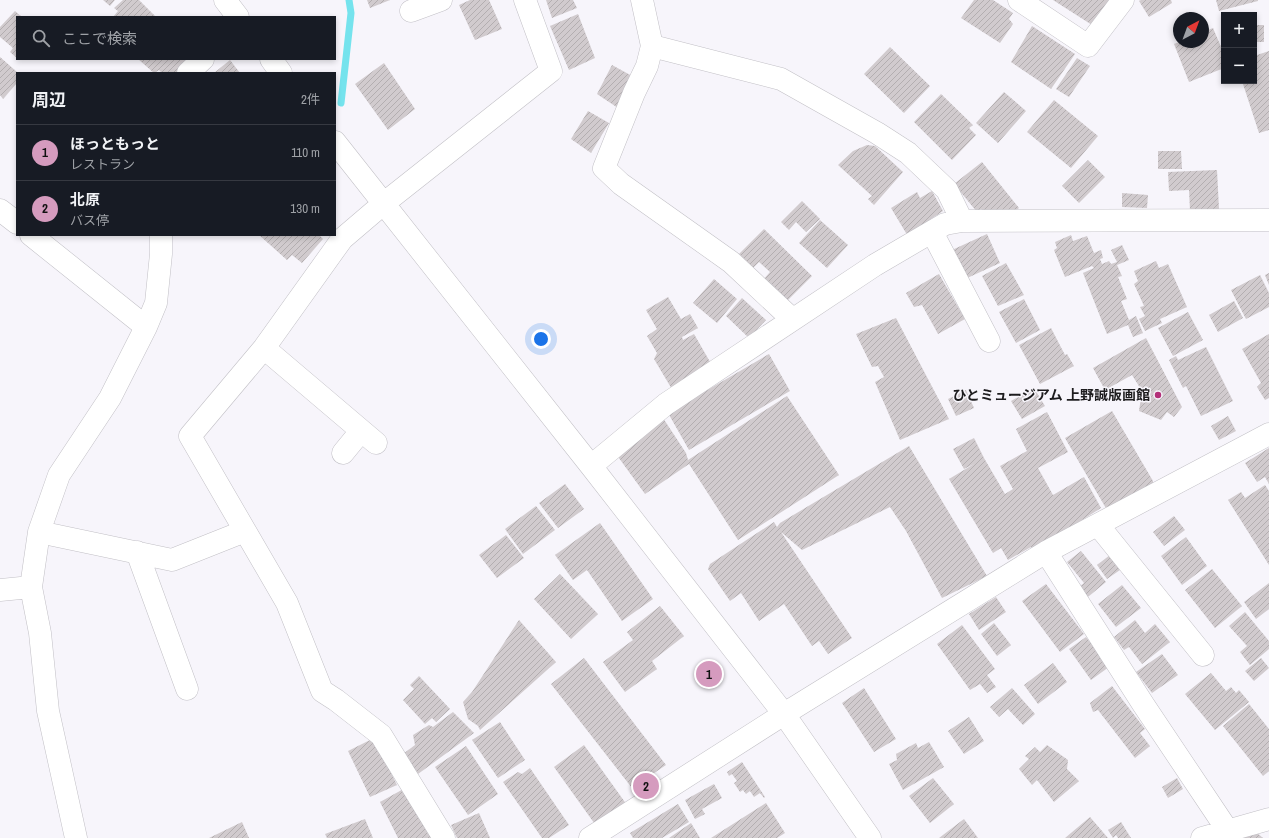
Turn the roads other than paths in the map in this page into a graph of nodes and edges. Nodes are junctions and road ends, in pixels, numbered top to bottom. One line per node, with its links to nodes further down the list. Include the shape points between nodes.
1 (225, 0): 8 (street)
2 (442, 0): 7 (street)
3 (525, 0): 15 (street, via 551,71)
4 (642, 0): 9 (street)
5 (1019, 0): 6 (street, via 1088,46)
6 (1123, 0)
7 (411, 11)
8 (237, 16)
9 (652, 46): 18 (street, via 781,79 908,153 948,190); 23 (street, via 647,66 604,168 621,184 731,262)
10 (202, 60): 12 (street)
11 (271, 60): 13 (street)
12 (189, 72)
13 (280, 72)
14 (336, 143): 15 (street)
15 (383, 204): 26 (street, via 342,239); 29 (street)
16 (0, 210): 19 (street)
17 (1269, 220): 18 (street)
18 (962, 221): 20 (street, via 945,224)
19 (16, 222)
20 (932, 232): 23 (street, via 875,265); 25 (street)
21 (32, 236): 24 (street)
22 (161, 236): 24 (street, via 156,303)
23 (792, 320): 29 (street, via 666,404)
24 (146, 327): 32 (street, via 110,398 59,475)
25 (989, 341)
26 (264, 348): 28 (street, via 369,437); 31 (street, via 190,436)
27 (1269, 434): 30 (street)
28 (343, 453)
29 (591, 466): 39 (street)
30 (1098, 525): 34 (street); 37 (street)
31 (245, 531): 33 (street, via 172,560); 44 (street, via 288,603 322,691 381,735)
32 (39, 532): 33 (street); 35 (street)
33 (137, 552): 38 (street)
34 (1046, 552): 39 (street); 41 (street)
35 (31, 587): 36 (street); 43 (street, via 40,633 48,711)
36 (0, 590)
37 (1203, 655)
38 (187, 689)
39 (784, 714): 42 (street); 45 (street)
40 (1269, 819): 41 (street)
41 (1228, 831): 46 (street)
42 (602, 835)
43 (76, 838)
44 (444, 838)
45 (870, 838)
46 (1202, 838)

